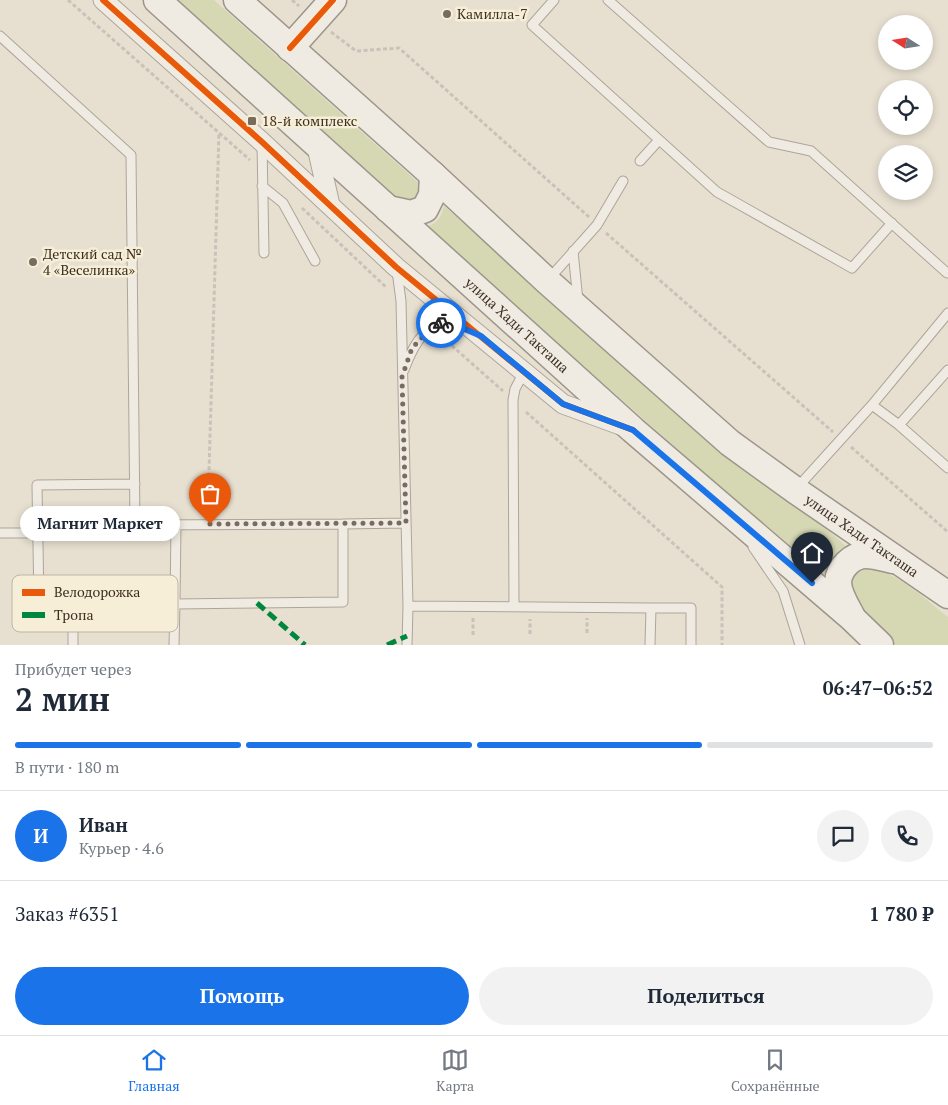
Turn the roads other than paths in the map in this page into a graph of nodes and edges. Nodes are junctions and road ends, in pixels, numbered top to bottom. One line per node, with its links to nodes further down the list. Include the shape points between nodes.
1 (103, 0): 10 (street)
2 (157, 0): 11 (main road, улица Хади Такташа)
3 (237, 0): 8 (main road, улица Хади Такташа)
4 (333, 0): 8 (main road)
5 (554, 0): 9 (lane, via 532,25)
6 (608, 0): 18 (lane, via 769,142 811,151)
7 (0, 36): 35 (lane, via 131,155)
8 (290, 48): 13 (main road, улица Хади Такташа)
9 (659, 140): 12 (lane); 18 (lane, via 717,192 852,268)
10 (262, 142): 15 (lane); 16 (street)
11 (316, 143): 16 (street); 17 (main road, улица Хади Такташа)
12 (640, 161)
13 (433, 174): 17 (main road, via 432,195 425,209 411,214); 24 (main road, улица Хади Такташа)
14 (623, 181): 19 (lane, via 597,225)
15 (262, 186): 20 (lane); 21 (lane, via 283,203)
16 (330, 205): 22 (street)
17 (388, 209): 33 (main road, улица Хади Такташа)
18 (892, 223): 23 (lane)
19 (573, 252): 24 (lane); 25 (lane)
20 (264, 253)
21 (315, 261)
22 (396, 267): 27 (street); 30 (lane, via 402,301)
23 (948, 273)
24 (547, 281): 25 (main road, улица Хади Такташа)
25 (579, 309): 36 (main road, улица Хади Такташа, via 730,442)
26 (948, 313): 31 (lane)
27 (481, 336): 29 (street); 30 (lane, via 453,324 441,323 432,327 412,348)
28 (948, 370): 32 (lane)
29 (524, 372): 33 (street, via 563,404); 49 (lane, via 514,389 513,400)
30 (402, 377): 38 (lane)
31 (872, 406): 32 (lane); 36 (lane)
32 (899, 424): 34 (lane)
33 (633, 430): 37 (main road, улица Хади Такташа)
34 (948, 468)
35 (135, 484): 40 (lane, via 135,525); 42 (lane, via 37,485)
36 (795, 490): 43 (main road, улица Хади Такташа)
37 (730, 513): 51 (main road, улица Хади Такташа); 59 (lane, via 783,591)
38 (406, 523): 39 (lane); 48 (lane)
39 (343, 524): 40 (lane); 47 (lane, via 343,602)
40 (176, 525): 45 (lane)
41 (0, 533): 42 (lane)
42 (38, 533): 44 (lane)
43 (896, 560): 46 (main road, улица Хади Такташа); 51 (main road, via 866,555 852,557 842,568 838,583)
44 (38, 575)
45 (175, 575)
46 (948, 595)
47 (178, 604)
48 (408, 606): 49 (lane); 56 (lane)
49 (514, 607): 50 (lane)
50 (651, 608): 57 (lane); 58 (lane, via 691,608)
51 (852, 618): 60 (main road, улица Хади Такташа)
52 (73, 632): 54 (lane)
53 (174, 632): 55 (lane)
54 (73, 645)
55 (174, 645)
56 (407, 645)
57 (650, 645)
58 (691, 645)
59 (800, 645)
60 (880, 645)

